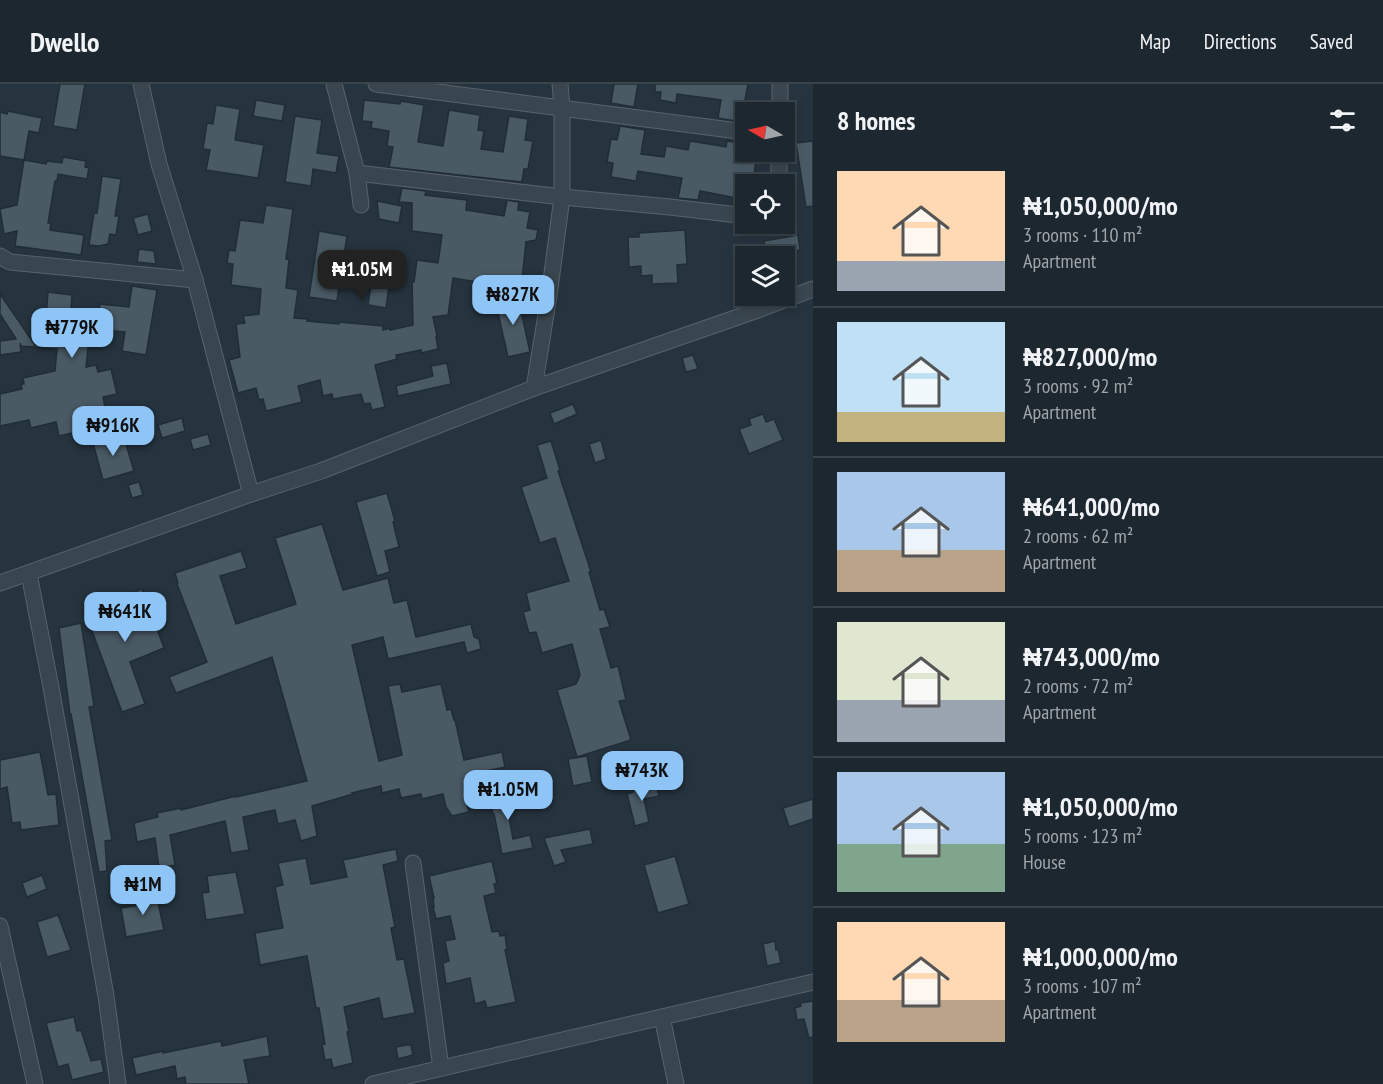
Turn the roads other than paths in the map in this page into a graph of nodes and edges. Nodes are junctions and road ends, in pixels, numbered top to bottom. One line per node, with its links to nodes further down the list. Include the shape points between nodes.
1 (141, 84): 14 (street, via 159,164)
2 (334, 84): 9 (street)
3 (376, 84): 7 (street)
4 (560, 84): 7 (street)
5 (780, 84): 6 (street)
6 (780, 102)
7 (562, 108): 8 (street); 10 (street)
8 (735, 131)
9 (357, 173): 10 (street); 11 (street)
10 (562, 198): 12 (street); 16 (street)
11 (361, 206)
12 (735, 215)
13 (0, 256): 14 (street, via 10,262)
14 (195, 280): 17 (street)
15 (813, 289): 16 (street)
16 (534, 388): 17 (street, via 321,471)
17 (251, 494): 18 (street)
18 (28, 574): 19 (street); 26 (street, via 106,996)
19 (0, 584)
20 (412, 863): 24 (street)
21 (0, 926): 25 (street)
22 (813, 982): 23 (street)
23 (662, 1017): 24 (street); 28 (street)
24 (441, 1068): 27 (street)
25 (35, 1084)
26 (118, 1084)
27 (373, 1084)
28 (675, 1084)

